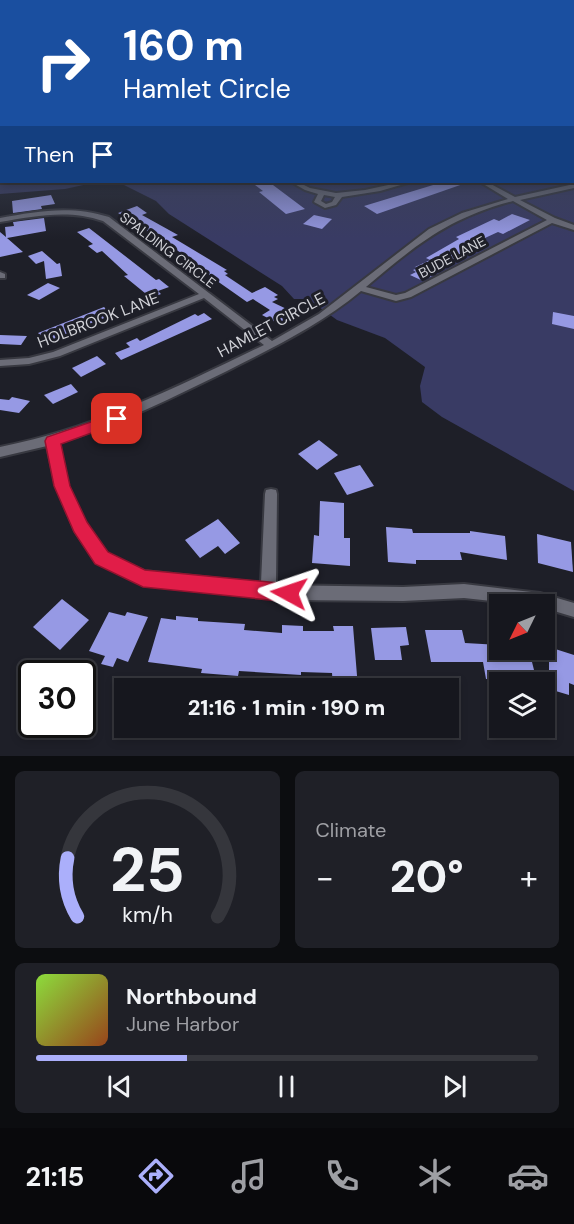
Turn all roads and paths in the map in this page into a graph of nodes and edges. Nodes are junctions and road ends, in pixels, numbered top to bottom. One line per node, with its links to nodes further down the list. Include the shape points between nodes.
1 (296, 183): 5 (street)
2 (404, 183): 6 (street)
3 (485, 183): 7 (street)
4 (574, 186): 7 (street, HAMLET CIRCLE)
5 (322, 193): 6 (street); 6 (street, via 317,202 325,206 334,204)
6 (339, 196)
7 (514, 200): 9 (street); 11 (street, HAMLET CIRCLE, via 433,230)
8 (0, 220): 12 (street, SPALDING CIRCLE, via 63,211 94,214 106,219)
9 (552, 220): 10 (street); 11 (street, BUDE LANE, via 408,295 396,298)
10 (574, 228)
11 (361, 288): 13 (street, HAMLET CIRCLE, via 304,328)
12 (205, 295): 13 (street, SPALDING CIRCLE); 14 (street, HOLBROOK LANE, via 68,350 40,359)
13 (271, 345): 15 (street, HAMLET CIRCLE, via 117,419)
14 (0, 363)
15 (52, 441): 16 (street, HAMLET CIRCLE); 18 (street, via 62,486 80,527 101,558 143,578)
16 (0, 452)
17 (271, 494): 18 (street)
18 (268, 591): 19 (street, via 464,591 540,600)
19 (574, 610)

